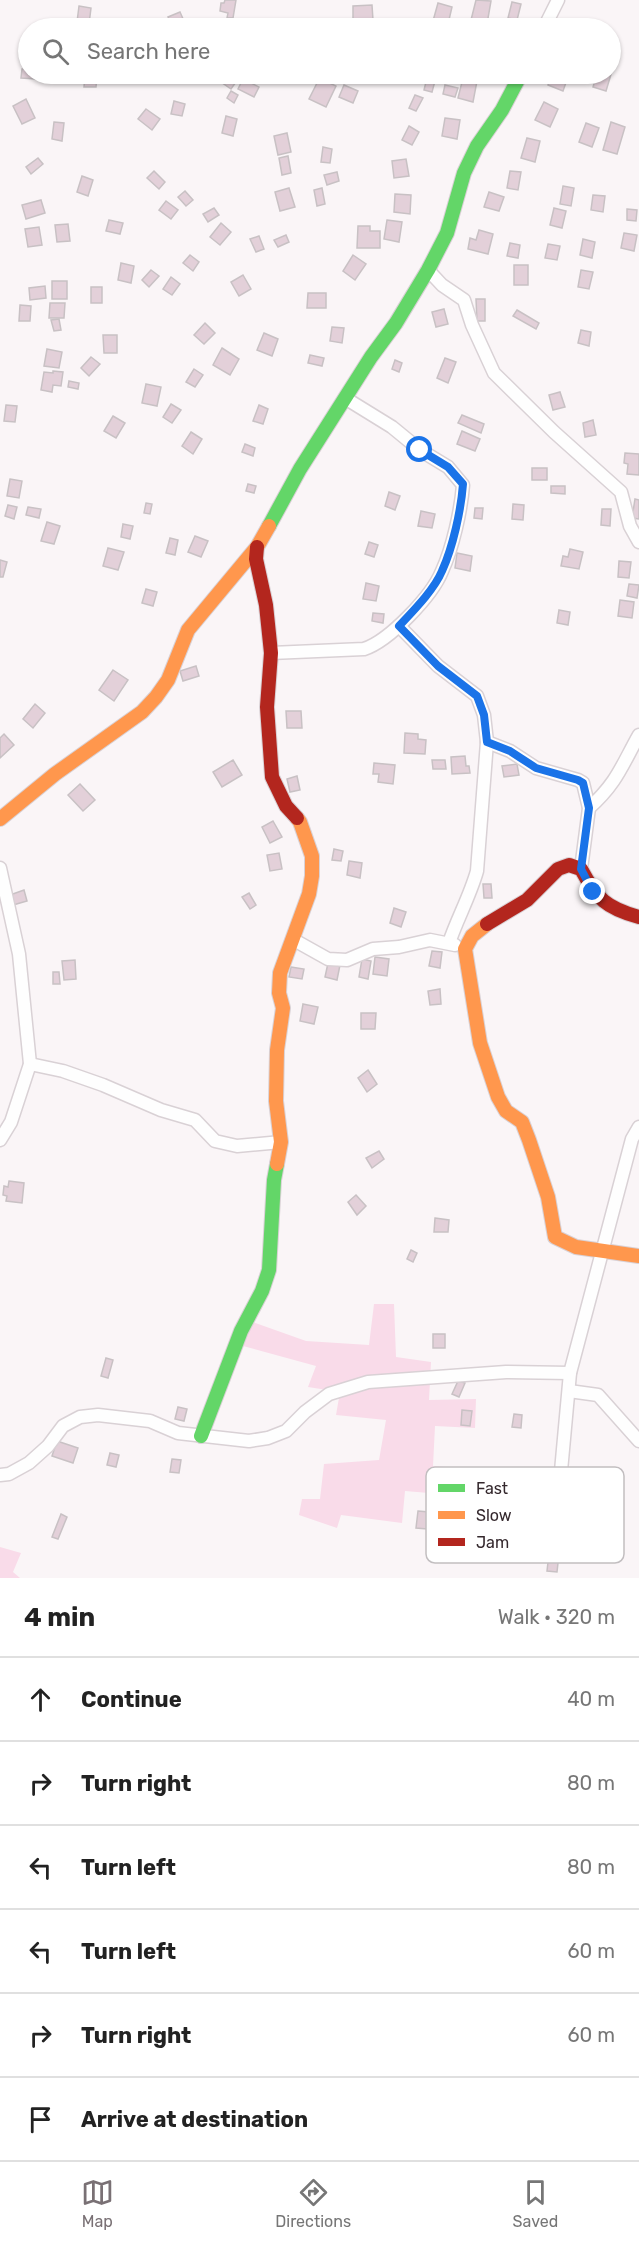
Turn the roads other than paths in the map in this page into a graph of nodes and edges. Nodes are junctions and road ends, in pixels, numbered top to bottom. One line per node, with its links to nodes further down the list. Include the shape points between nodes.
1 (558, 0): 2 (street)
2 (549, 18)
3 (516, 84): 4 (street, via 464,173 447,233)
4 (428, 270): 5 (street); 6 (street, via 465,300 494,373 621,492 630,526)
5 (345, 398): 7 (street); 8 (street, via 448,467 463,484 442,573)
6 (639, 542)
7 (257, 547): 9 (street); 13 (street, via 188,630 168,680 142,712)
8 (399, 626): 9 (street, via 364,649); 11 (street, via 438,666 477,696)
9 (271, 653): 17 (street, via 267,741 272,777 286,806 300,822 312,856 309,894)
10 (639, 735): 12 (street, via 621,772)
11 (487, 742): 12 (street, via 536,768 583,783); 18 (street, via 477,871)
12 (589, 808): 15 (street)
13 (0, 819)
14 (0, 868): 20 (street, via 19,954)
15 (581, 869): 16 (street, via 606,906); 19 (street, via 569,865 558,869 527,900 482,927)
16 (639, 917)
17 (294, 940): 18 (street, via 322,957 347,960 373,950 430,940); 23 (street, via 280,973 283,1008 276,1101)
18 (449, 944): 19 (street)
19 (465, 949): 24 (street, via 480,1043 498,1097 506,1111 522,1122 529,1140 548,1197 555,1237 576,1247)
20 (30, 1064): 22 (street, via 11,1122); 23 (street, via 63,1071 195,1120 215,1141 237,1146)
21 (639, 1127): 24 (street, via 632,1139)
22 (0, 1140)
23 (281, 1142): 28 (street, via 274,1180 269,1270)
24 (603, 1250): 25 (street); 26 (street)
25 (639, 1256)
26 (570, 1373): 27 (street); 28 (street, via 506,1372 381,1380 329,1394 286,1431 268,1438 249,1441)
27 (569, 1391): 29 (street, via 598,1395); 30 (street)
28 (201, 1436): 31 (street, via 178,1433 150,1421 98,1415 80,1418 63,1426 29,1463)
29 (639, 1441)
30 (561, 1467)
31 (0, 1475)

